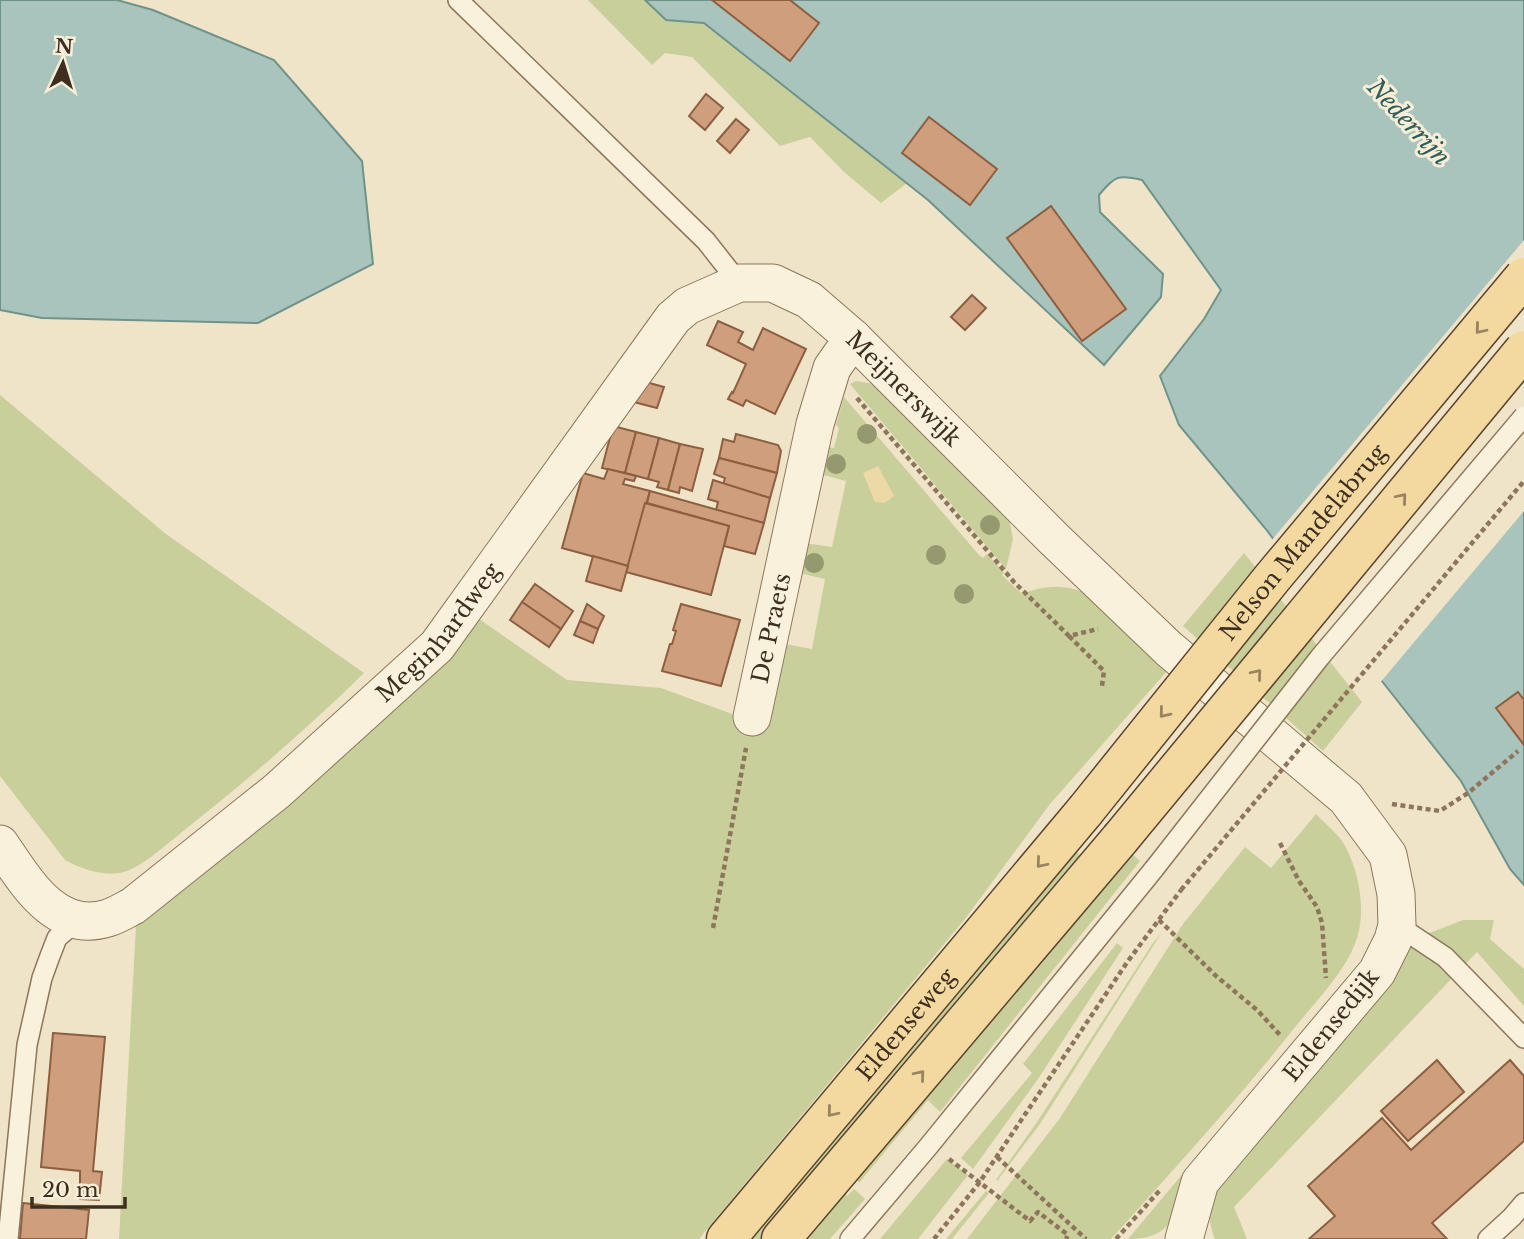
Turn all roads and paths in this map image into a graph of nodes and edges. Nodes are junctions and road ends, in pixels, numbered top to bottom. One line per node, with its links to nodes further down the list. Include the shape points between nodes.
1 (458, 0): 3 (lane, via 706,241)
2 (1524, 277): 13 (main road, Nelson Mandelabrug, one-way to 13, bridge)
3 (739, 283): 4 (street, Meijnerswijk, via 773,284 809,300); 17 (street, Meginhardweg, via 697,300 673,318 437,646 277,791 133,906 110,918)
4 (853, 338): 10 (street, De Praets, via 832,368 815,424); 12 (street, Meijnerswijk, via 1169,649)
5 (1524, 351): 14 (main road, Nelson Mandelabrug, one-way to 5, bridge)
6 (1524, 415): 32 (lane, bridge, via 1321,657 1154,869)
7 (1524, 481): 18 (path, bridge)
8 (1069, 636): 9 (path, via 1104,671)
9 (1102, 686)
10 (752, 717): 20 (path, De Praets)
11 (1518, 751): 12 (path, via 1440,811)
12 (1346, 798): 19 (street, Eldensedijk, via 1388,855)
13 (1085, 811): 30 (main road, Eldenseweg, one-way to 30)
14 (1120, 839): 31 (main road, Eldenseweg, one-way to 14)
15 (1280, 843): 21 (path, via 1317,907)
16 (0, 844): 17 (street, via 34,892 57,912)
17 (78, 920): 29 (lane, via 53,947 27,1045)
18 (1159, 920): 23 (path); 25 (path)
19 (1397, 925): 22 (lane, via 1445,957); 37 (street, Eldensedijk, via 1377,972 1200,1182)
20 (713, 928)
21 (1327, 987)
22 (1524, 1038)
23 (1288, 1044)
24 (946, 1157): 26 (path)
25 (997, 1157): 26 (path); 35 (path)
26 (979, 1183): 33 (path); 34 (path, via 1030,1221 1038,1212 1068,1235)
27 (1163, 1188): 36 (path)
28 (1524, 1203): 38 (lane)
29 (8, 1239)
30 (726, 1239)
31 (781, 1239)
32 (850, 1239)
33 (934, 1239)
34 (1066, 1239)
35 (1086, 1239)
36 (1116, 1239)
37 (1185, 1239)
38 (1488, 1239)

